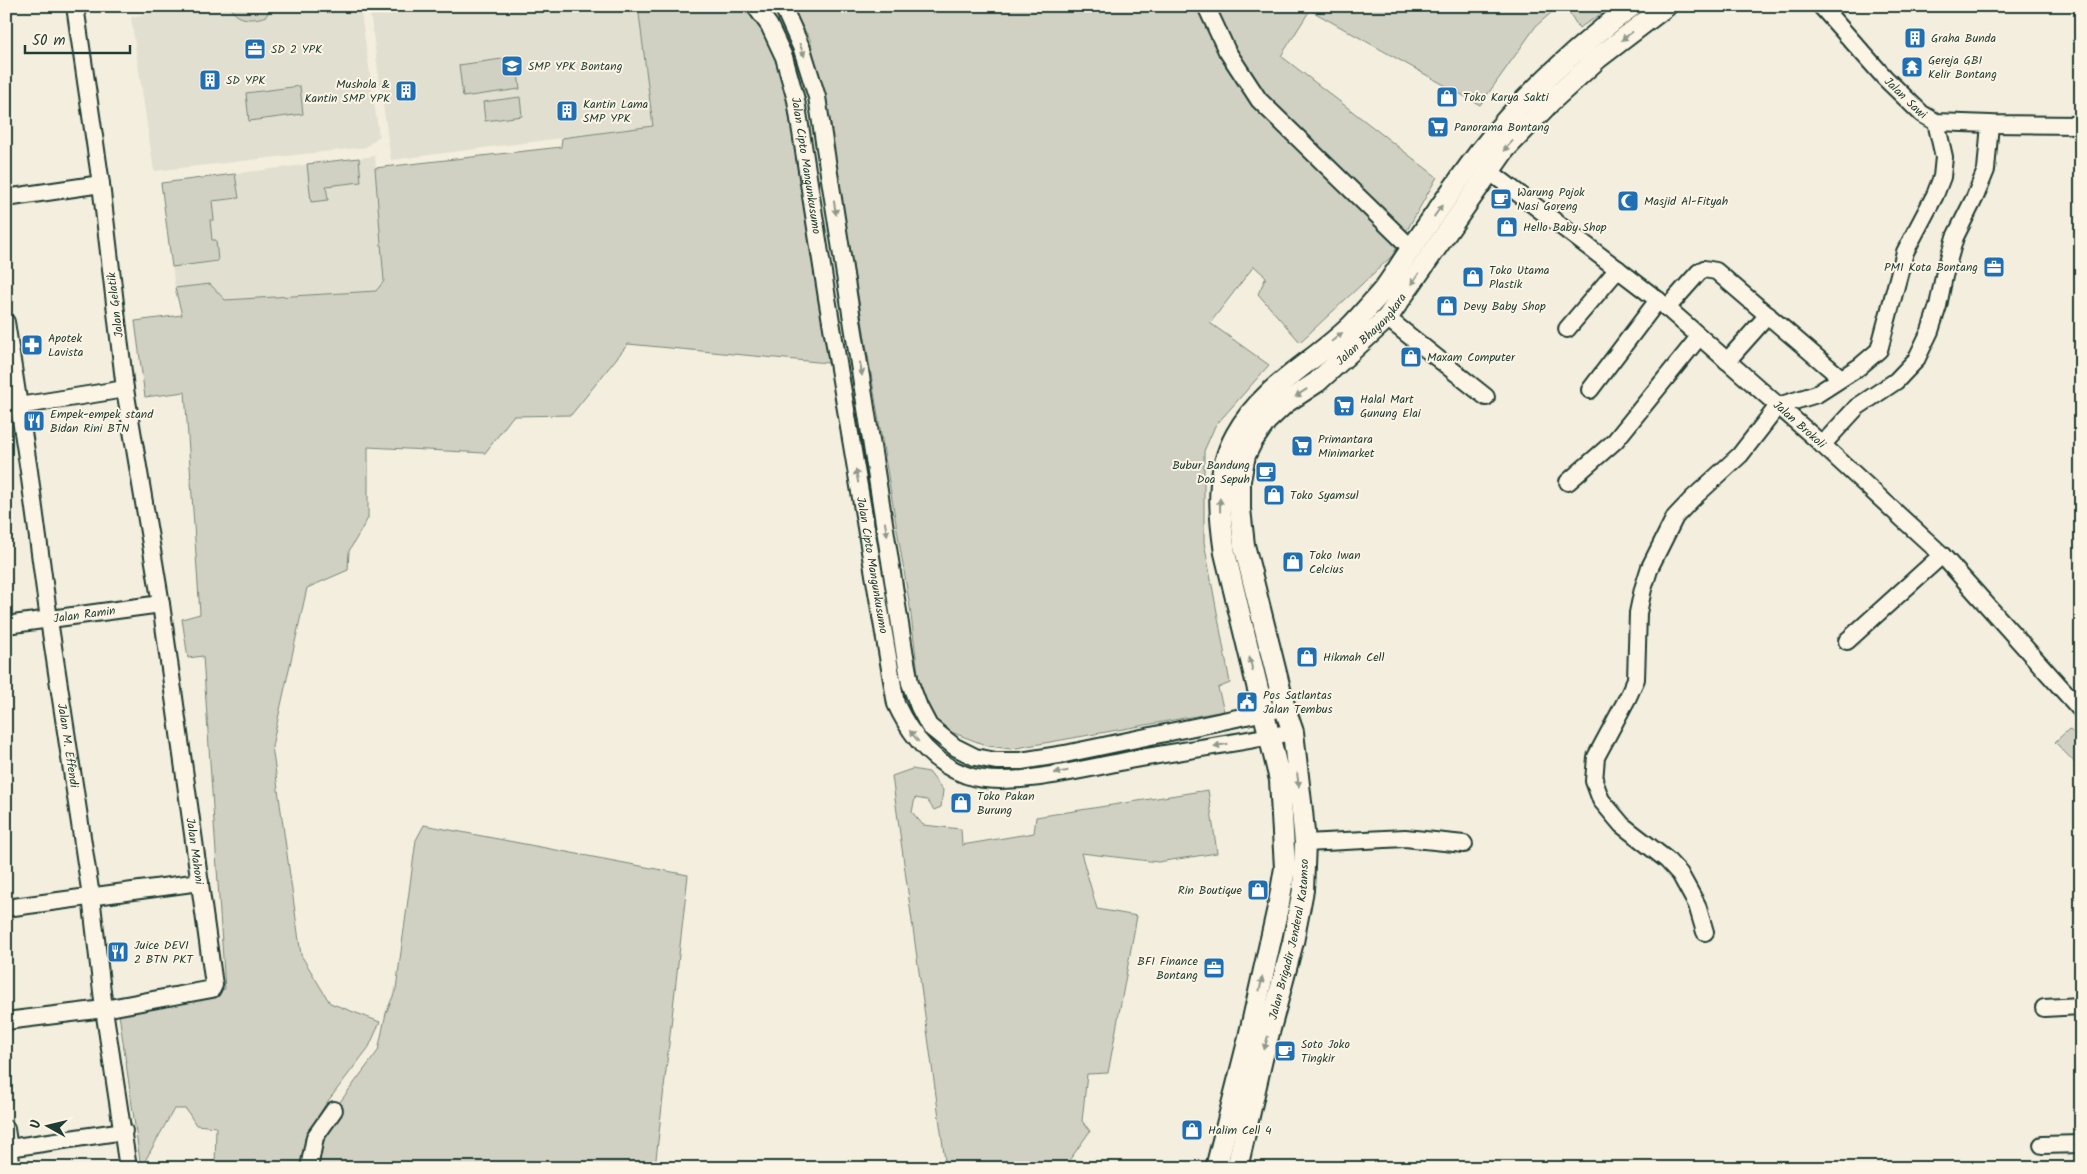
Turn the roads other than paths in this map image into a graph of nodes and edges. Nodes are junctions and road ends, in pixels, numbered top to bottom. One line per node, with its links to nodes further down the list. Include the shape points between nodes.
1 (75, 6): 12 (street, Jalan Gelatik)
2 (755, 6): 17 (street, Jalan Cipto Mangunkusumo, via 769,25 784,57 796,100)
3 (781, 6): 16 (street, Jalan Cipto Mangunkusumo, one-way to 16, via 802,49 817,96)
4 (1206, 6): 14 (street, via 1227,51 1259,100)
5 (1632, 6): 14 (main road, Jalan Bhayangkara, one-way to 5, via 1479,153 1508,119 1547,77)
6 (1666, 6): 11 (main road, Jalan Bhayangkara, one-way to 11, via 1598,58 1551,101 1505,149)
7 (1821, 6): 8 (street, Jalan Sawi, via 1885,78 1922,114)
8 (1940, 122): 9 (street); 25 (street, via 1944,157 1942,177 1906,252 1886,316 1882,343 1879,350)
9 (1982, 124): 10 (street); 31 (street, via 1986,170 1955,237 1936,314 1916,360)
10 (2081, 125)
11 (1489, 171): 15 (street, Jalan Brokoli); 20 (main road, Jalan Bhayangkara, one-way to 20)
12 (101, 184): 13 (street); 26 (street, Jalan Gelatik)
13 (6, 198)
14 (1412, 249): 40 (main road, Jalan Bhayangkara, one-way to 14, via 1224,553 1219,491 1223,464 1248,414 1280,383 1350,327 1381,293)
15 (1618, 269): 18 (street, Jalan Brokoli); 22 (street)
16 (850, 294): 17 (street); 40 (street, Jalan Cipto Mangunkusumo, one-way to 40, via 910,684 929,726 955,747 975,756 996,761 1021,761)
17 (827, 298): 42 (street, Jalan Cipto Mangunkusumo, one-way to 17, via 1019,780 967,776 928,753 906,726 896,704)
18 (1663, 304): 19 (street, via 1698,272 1709,269 1720,274); 23 (street, Jalan Brokoli); 27 (street)
19 (1768, 315): 24 (street); 25 (street)
20 (1387, 318): 28 (street); 38 (main road, Jalan Bhayangkara, one-way to 38, via 1317,382 1266,421 1245,454 1240,480 1244,545)
21 (6, 322): 30 (street, Jalan M. Effendi)
22 (1567, 329)
23 (1699, 337): 24 (street, Jalan Brokoli); 32 (street, via 1614,441)
24 (1726, 361): 29 (street, Jalan Brokoli)
25 (1841, 378): 29 (street, via 1817,394)
26 (125, 389): 30 (street); 34 (street, Jalan Gelatik)
27 (1590, 390)
28 (1486, 397)
29 (1778, 406): 31 (street, Jalan Brokoli); 48 (street, via 1740,455 1683,508 1666,533 1650,568 1639,604 1636,679 1601,745 1593,773 1601,800 1622,825 1680,874 1697,905)
30 (12, 407): 35 (street, Jalan M. Effendi)
31 (1819, 442): 33 (street, Jalan Brokoli)
32 (1568, 482)
33 (1942, 555): 37 (street); 39 (street, Jalan Brokoli)
34 (161, 604): 35 (street, Jalan Ramin); 45 (street, Jalan Mahoni)
35 (49, 620): 36 (street, Jalan Ramin); 46 (street, Jalan M. Effendi)
36 (6, 625)
37 (1847, 640)
38 (1284, 709): 40 (street, Jalan Cipto Mangunkusumo); 41 (main road, Jalan Brigadir Jenderal Katamso)
39 (2081, 710)
40 (1262, 712): 42 (main road, Jalan Brigadir Jenderal Katamso)
41 (1292, 732): 42 (street, Jalan Cipto Mangunkusumo); 43 (main road, Jalan Brigadir Jenderal Katamso, one-way to 43)
42 (1269, 737): 54 (main road, Jalan Brigadir Jenderal Katamso, one-way to 42, via 1285,868 1280,780)
43 (1305, 843): 44 (street, via 1405,838); 54 (main road, Jalan Brigadir Jenderal Katamso, one-way to 54, via 1303,890 1293,942)
44 (1464, 844)
45 (200, 882): 46 (street); 51 (street, Jalan Mahoni, via 213,988)
46 (91, 896): 47 (street); 51 (street, Jalan M. Effendi)
47 (6, 908)
48 (1706, 932)
49 (2081, 1006): 50 (street)
50 (2044, 1008)
51 (104, 1009): 52 (street); 56 (street, Jalan M. Effendi)
52 (6, 1021)
53 (334, 1110): 62 (street, via 315,1137)
54 (1237, 1125): 63 (main road, Jalan Brigadir Jenderal Katamso); 64 (main road, Jalan Brigadir Jenderal Katamso)
55 (6, 1129): 59 (street)
56 (124, 1131): 59 (street); 61 (street, Jalan M. Effendi)
57 (2081, 1144): 58 (street)
58 (2042, 1145)
59 (9, 1148): 60 (street)
60 (12, 1168)
61 (128, 1168)
62 (309, 1168)
63 (1216, 1168)
64 (1237, 1168)

